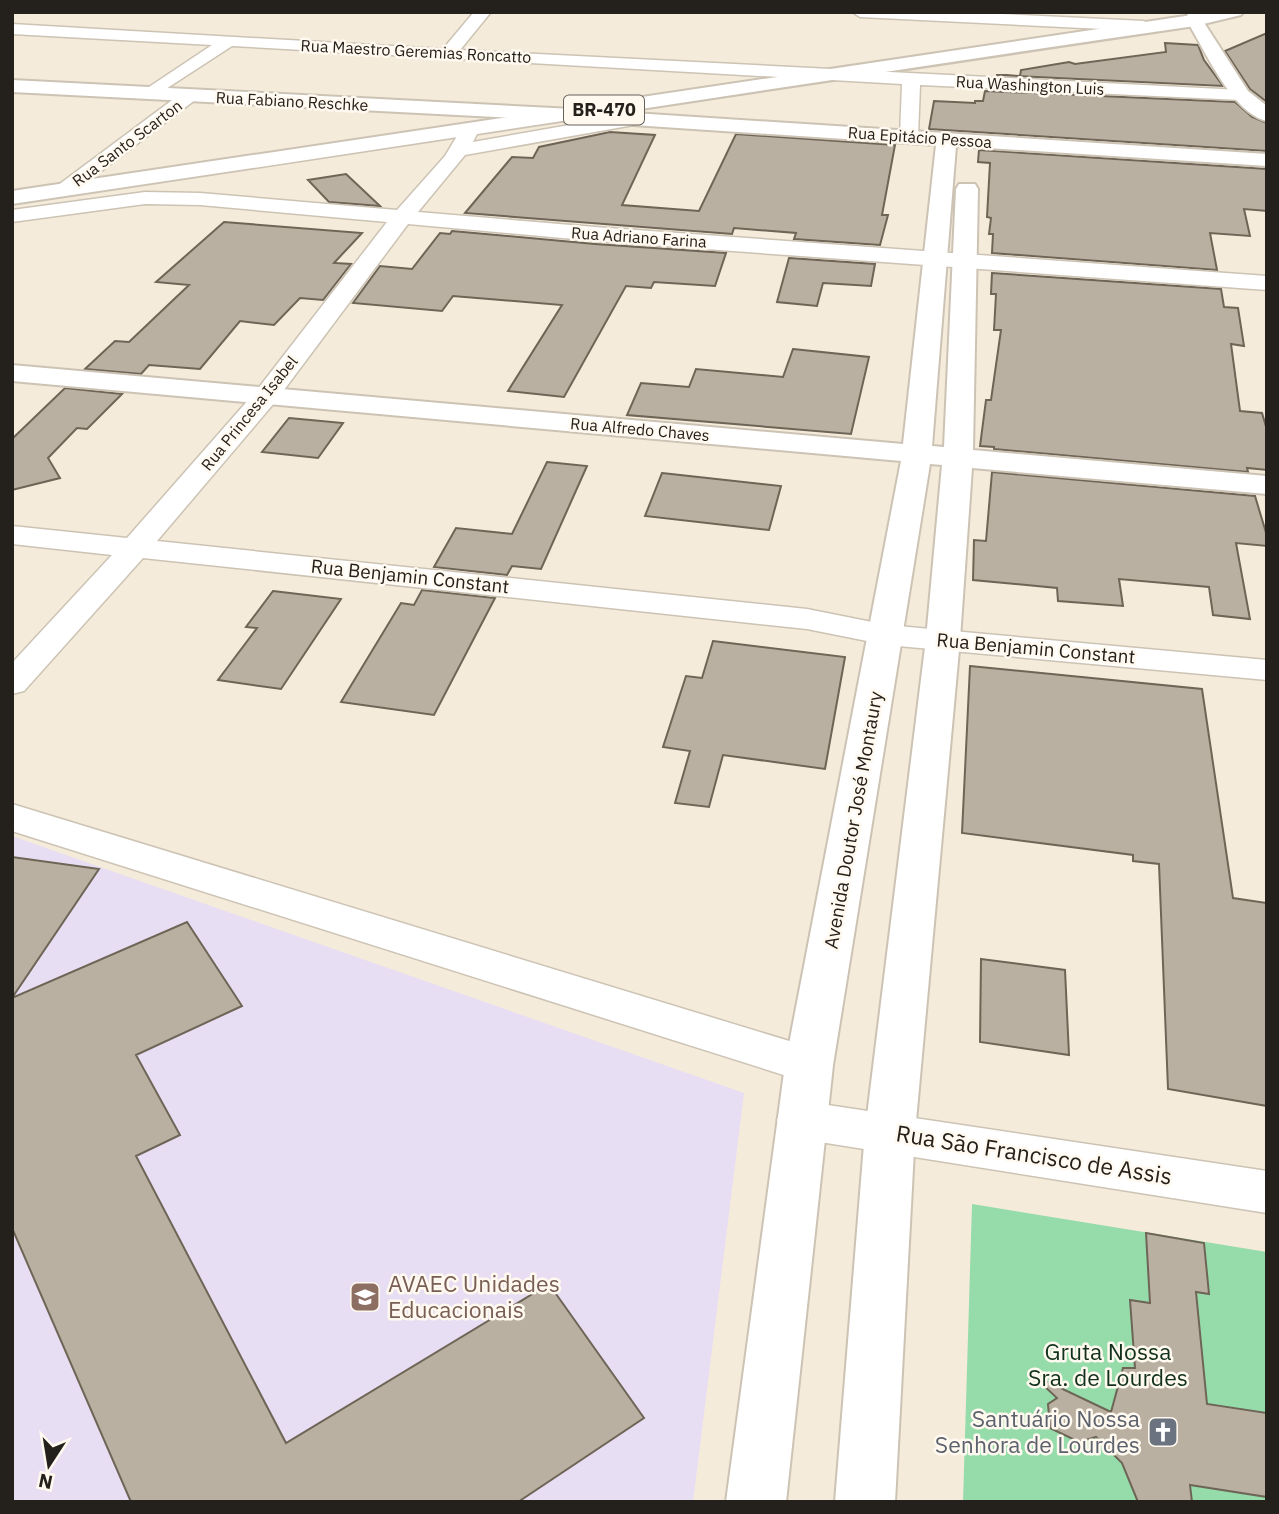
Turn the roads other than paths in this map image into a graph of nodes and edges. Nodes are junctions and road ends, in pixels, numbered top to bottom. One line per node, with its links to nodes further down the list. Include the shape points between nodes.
1 (483, 12): 8 (street)
2 (860, 12): 5 (street)
3 (1235, 12): 4 (main road, BR-470)
4 (1196, 17): 5 (main road, BR-470); 13 (main road)
5 (1144, 26): 9 (main road, BR-470)
6 (12, 29): 7 (street, Rua Maestro Geremias Roncatto)
7 (231, 40): 8 (street, Rua Maestro Geremias Roncatto); 12 (street)
8 (449, 52): 9 (street, Rua Maestro Geremias Roncatto)
9 (819, 75): 10 (street, Rua Washington Luis); 15 (main road, BR-470)
10 (911, 78): 13 (street, Rua Washington Luis); 18 (street)
11 (12, 86): 12 (main road, Rua Fabiano Reschke)
12 (152, 93): 14 (main road, Rua Fabiano Reschke)
13 (1241, 95): 16 (main road)
14 (189, 96): 15 (main road, Rua Fabiano Reschke); 21 (street, Rua Santo Scarton)
15 (573, 115): 17 (main road, Rua Epitácio Pessoa); 19 (main road, BR-470)
16 (1267, 116)
17 (638, 119): 18 (main road, Rua Epitácio Pessoa); 19 (street)
18 (942, 138): 20 (main road, Rua Epitácio Pessoa); 24 (main road, Avenida Doutor José Montaury)
19 (464, 140): 21 (main road, BR-470); 23 (street, Rua Princesa Isabel)
20 (1267, 160)
21 (64, 190): 22 (main road, BR-470)
22 (13, 202): 23 (street, Rua Adriano Farina, via 200,199)
23 (402, 217): 24 (street, Rua Adriano Farina); 27 (street, Rua Princesa Isabel)
24 (951, 260): 25 (street, Rua Adriano Farina); 28 (main road, Avenida Doutor José Montaury); 29 (main road, Avenida Doutor José Montaury)
25 (1267, 283)
26 (12, 373): 27 (main road, Rua Alfredo Chaves)
27 (266, 396): 28 (main road, Rua Alfredo Chaves); 32 (street, Rua Princesa Isabel)
28 (917, 453): 29 (main road, Rua Alfredo Chaves); 33 (main road, Avenida Doutor José Montaury)
29 (958, 457): 30 (main road, Rua Alfredo Chaves); 34 (main road, Avenida Doutor José Montaury)
30 (1267, 485)
31 (12, 535): 32 (street, Rua Benjamin Constant)
32 (136, 547): 33 (street, Rua Benjamin Constant); 37 (street, Rua Princesa Isabel)
33 (887, 625): 34 (street, Rua Benjamin Constant); 39 (main road, Avenida Doutor José Montaury)
34 (944, 630): 35 (street, Rua Benjamin Constant); 36 (street, Rua Benjamin Constant); 41 (main road, Avenida Doutor José Montaury)
35 (1267, 650)
36 (1267, 670)
37 (12, 684)
38 (12, 817): 39 (street)
39 (808, 1065): 40 (main road, Avenida Doutor José Montaury)
40 (801, 1120): 41 (street, Rua São Francisco de Assis); 43 (main road, Avenida Doutor José Montaury)
41 (890, 1132): 42 (street, Rua São Francisco de Assis); 44 (main road, Avenida Doutor José Montaury)
42 (1267, 1192)
43 (757, 1502)
44 (865, 1502)

